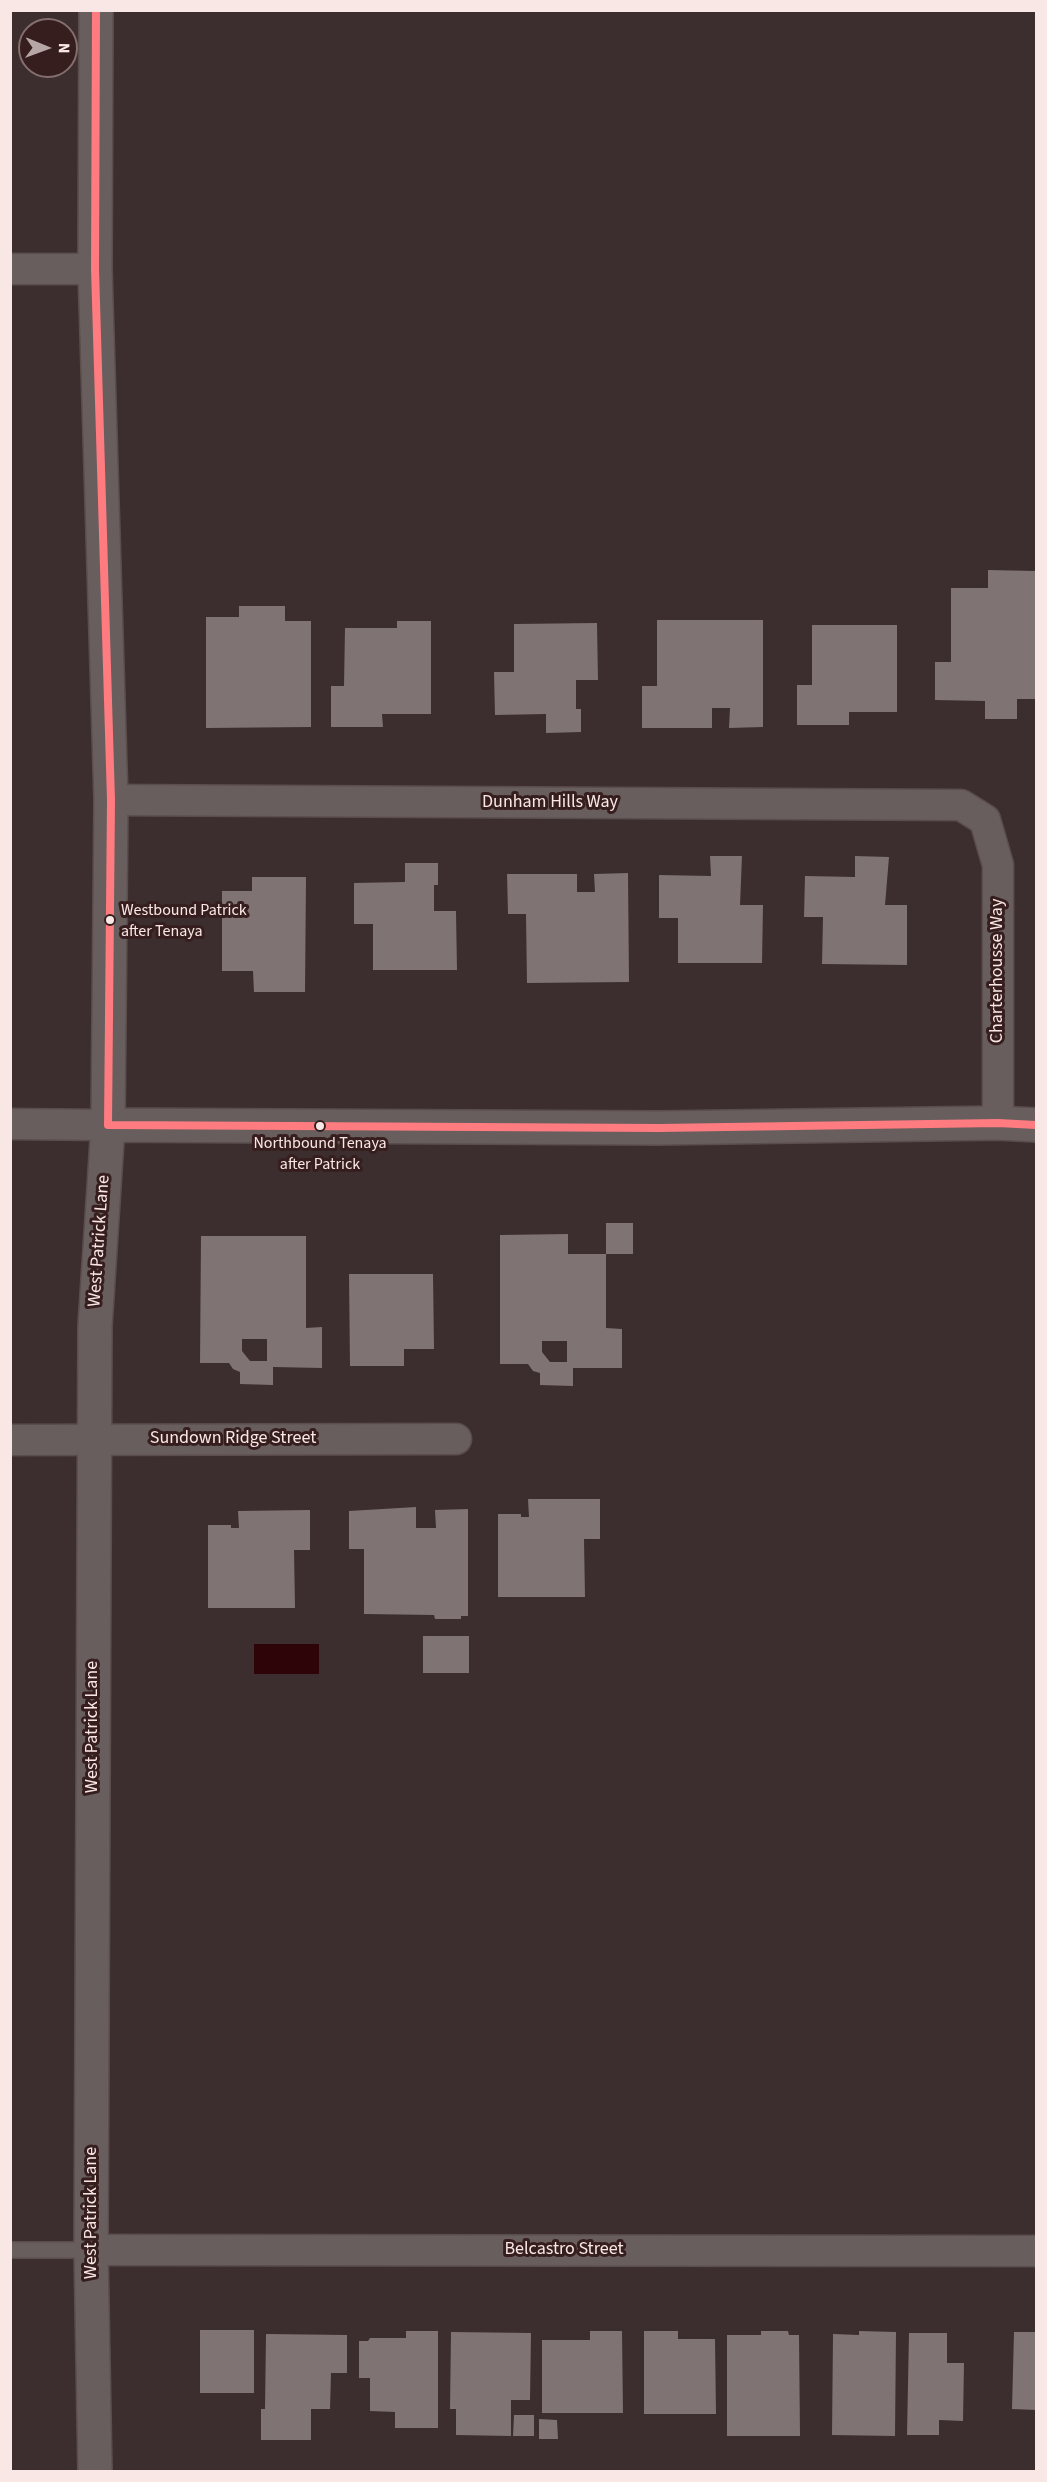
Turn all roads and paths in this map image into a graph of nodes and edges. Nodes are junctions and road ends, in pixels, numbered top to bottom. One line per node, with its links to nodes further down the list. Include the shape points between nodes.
1 (96, 10): 3 (street, West Patrick Lane)
2 (10, 269): 3 (street)
3 (95, 269): 4 (street, West Patrick Lane)
4 (111, 800): 5 (street, Dunham Hills Way, via 962,805); 8 (street, West Patrick Lane)
5 (985, 820): 6 (street, Charterhousse Way, via 998,865)
6 (998, 1123): 8 (street, via 659,1128); 9 (street)
7 (10, 1124): 8 (street)
8 (108, 1125): 10 (street, West Patrick Lane, via 95,1326)
9 (1036, 1125)
10 (94, 1439): 11 (street, Sundown Ridge Street); 12 (street, Sundown Ridge Street); 14 (street, West Patrick Lane)
11 (456, 1439)
12 (10, 1440)
13 (10, 2250): 14 (lane)
14 (91, 2250): 15 (street, Belcastro Street); 16 (street, West Patrick Lane)
15 (1036, 2251)
16 (95, 2472)

